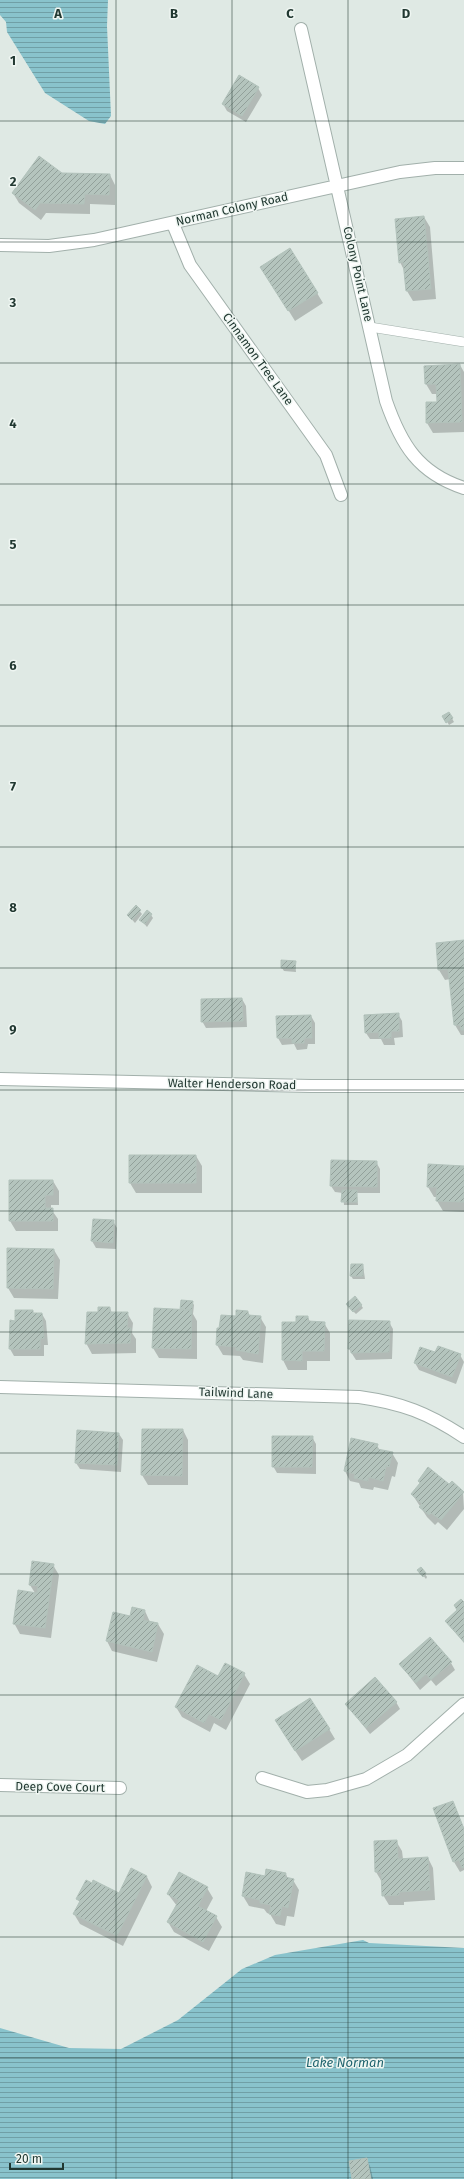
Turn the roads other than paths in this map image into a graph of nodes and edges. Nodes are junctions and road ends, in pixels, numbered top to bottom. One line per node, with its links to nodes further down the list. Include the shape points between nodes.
1 (301, 28): 3 (street, Colony Point Lane)
2 (464, 168): 3 (street, Norman Colony Road, via 400,172)
3 (337, 184): 4 (street, Norman Colony Road); 6 (street, Colony Point Lane)
4 (173, 224): 5 (street, Norman Colony Road, via 49,246); 9 (street, Cinnamon Tree Lane, via 190,265 326,454)
5 (0, 245)
6 (370, 327): 7 (lane); 8 (street, Colony Point Lane, via 386,401 406,446 420,464)
7 (464, 342)
8 (464, 488)
9 (341, 495)
10 (0, 1079): 11 (street, Walter Henderson Road, via 311,1086)
11 (464, 1086)
12 (0, 1387): 13 (street, Tailwind Lane, via 359,1397 412,1408 442,1422)
13 (464, 1437)
14 (464, 1704): 15 (street, via 407,1755 366,1779 333,1789 307,1792)
15 (262, 1778)
16 (0, 1785): 17 (street, Deep Cove Court)
17 (120, 1788)

